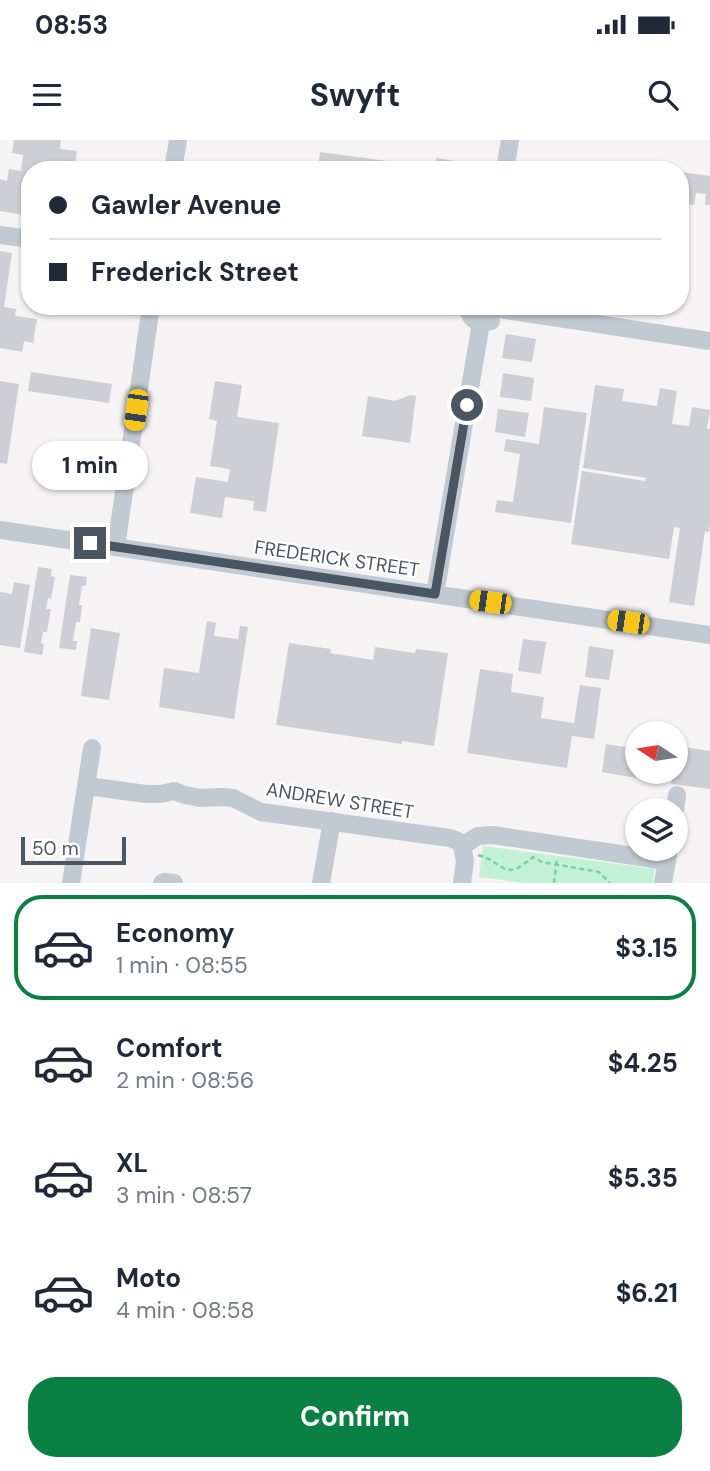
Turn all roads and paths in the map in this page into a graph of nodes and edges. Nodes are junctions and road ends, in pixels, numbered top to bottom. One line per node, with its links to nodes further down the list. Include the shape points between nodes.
1 (178, 140): 3 (street)
2 (510, 140): 4 (street)
3 (174, 161)
4 (506, 161)
5 (0, 235): 6 (street)
6 (21, 238)
7 (150, 315): 14 (street)
8 (470, 315): 11 (street)
9 (496, 315): 11 (street)
10 (544, 315): 12 (street)
11 (481, 323): 15 (street)
12 (710, 341)
13 (0, 530): 14 (street, FREDERICK STREET)
14 (116, 547): 15 (street, FREDERICK STREET)
15 (435, 594): 16 (street, FREDERICK STREET)
16 (710, 635)
17 (92, 748): 18 (street)
18 (87, 786): 19 (street, ANDREW STREET, via 233,798 261,812); 25 (street)
19 (332, 821): 21 (street, ANDREW STREET, via 450,838); 28 (street)
20 (558, 846): 21 (street, via 487,835 478,836); 22 (street); 24 (path)
21 (469, 850): 24 (path, via 509,871 533,857); 29 (street)
22 (625, 851)
23 (667, 861): 32 (street)
24 (556, 864): 30 (path); 31 (path, via 599,872)
25 (71, 883)
26 (162, 883): 27 (street)
27 (174, 883)
28 (321, 883)
29 (462, 883)
30 (554, 883)
31 (610, 883)
32 (663, 883)

